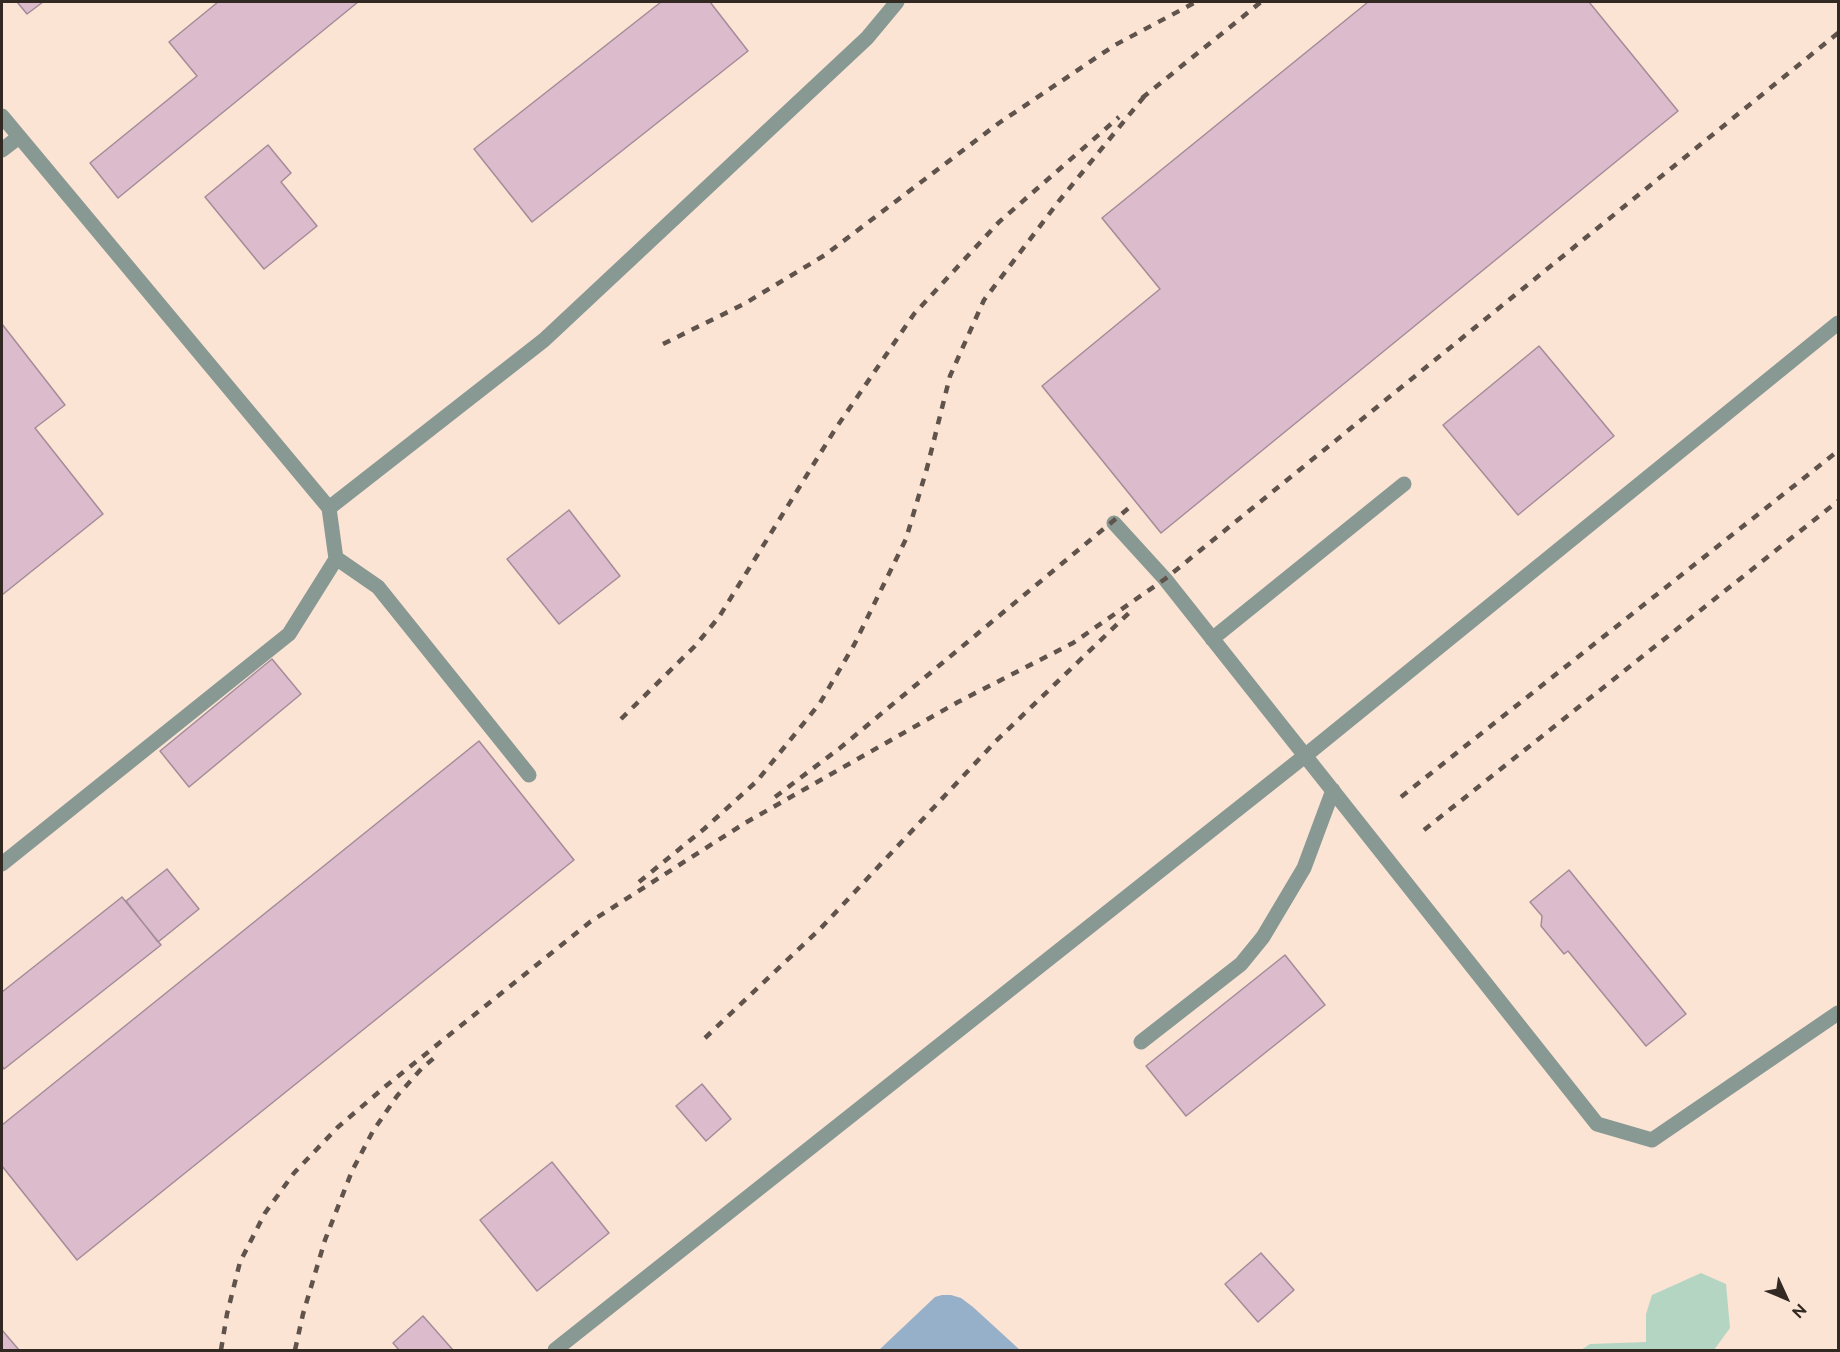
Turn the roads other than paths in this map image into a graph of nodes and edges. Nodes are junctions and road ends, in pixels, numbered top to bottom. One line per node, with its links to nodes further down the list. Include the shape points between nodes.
1 (897, 2): 7 (lane, via 867,38 544,340)
2 (2, 116): 3 (lane)
3 (19, 137): 4 (lane); 7 (lane)
4 (2, 150)
5 (1839, 323): 11 (lane)
6 (1404, 484): 10 (lane)
7 (329, 508): 9 (lane)
8 (1114, 523): 10 (lane)
9 (336, 558): 12 (lane, via 378,587); 14 (lane, via 289,634)
10 (1212, 639): 11 (lane)
11 (1306, 755): 13 (lane); 17 (lane)
12 (528, 775)
13 (1334, 790): 15 (lane, via 1597,1124 1652,1140); 16 (lane, via 1304,868 1263,937 1241,964)
14 (2, 864)
15 (1839, 1013)
16 (1141, 1042)
17 (555, 1350)

